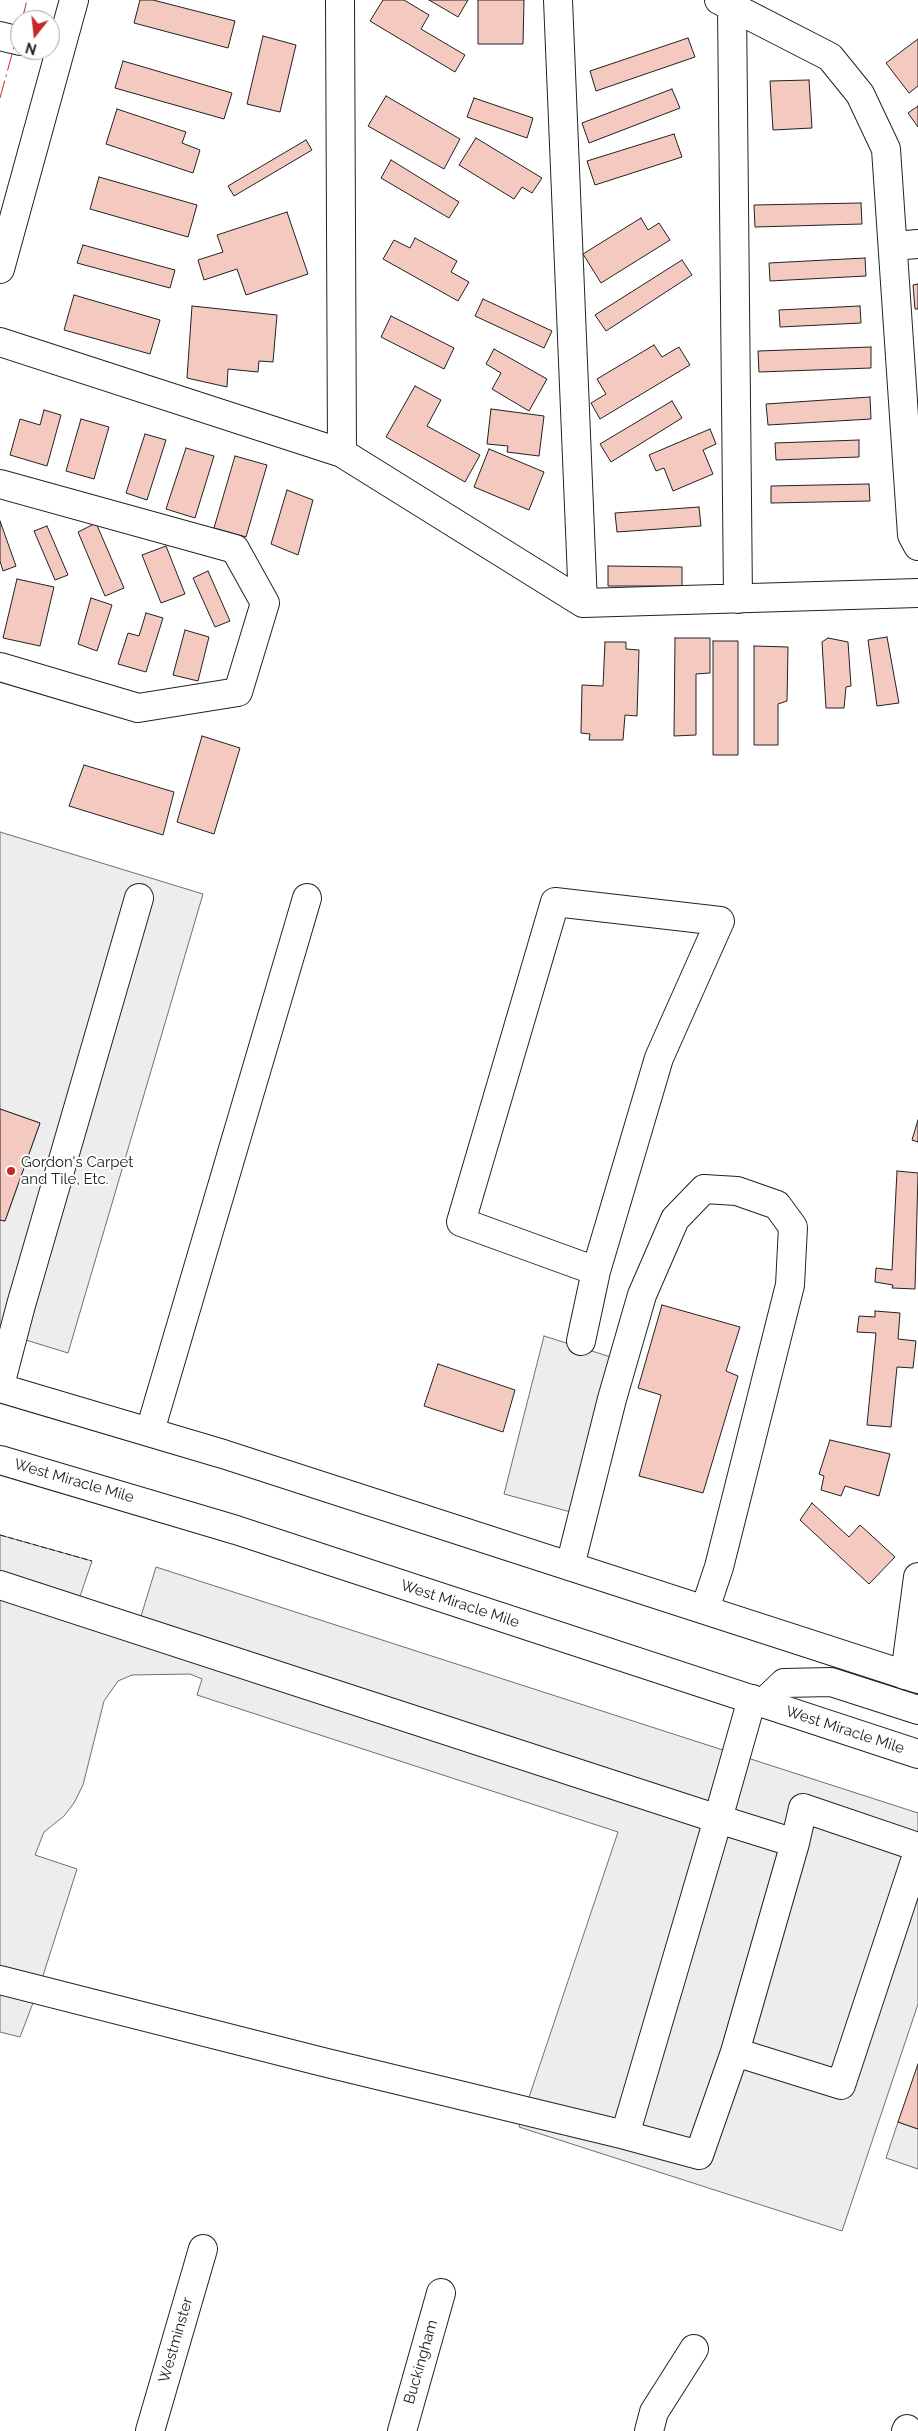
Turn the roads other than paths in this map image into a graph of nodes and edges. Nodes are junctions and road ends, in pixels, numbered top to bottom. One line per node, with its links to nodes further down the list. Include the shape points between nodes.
1 (74, 0): 5 (main road)
2 (340, 0): 10 (main road)
3 (558, 0): 15 (main road)
4 (726, 3): 7 (main road, via 830,57 860,94 886,149); 14 (main road)
5 (60, 38)
6 (53, 60): 8 (main road)
7 (906, 245): 12 (main road, via 912,535)
8 (0, 269)
9 (0, 342): 10 (main road)
10 (342, 453): 15 (main road)
11 (0, 484): 16 (main road, via 235,549 265,602 238,692 138,708)
12 (918, 546)
13 (918, 593): 14 (main road)
14 (738, 598): 15 (main road)
15 (583, 604)
16 (0, 667)
17 (139, 898): 20 (main road)
18 (307, 898): 23 (main road)
19 (596, 1272): 19 (main road, via 461,1222 555,902 720,922 659,1058); 21 (main road)
20 (10, 1301): 22 (main road)
21 (581, 1341)
22 (0, 1387): 23 (main road)
23 (150, 1431): 25 (main road)
24 (0, 1460): 30 (main road, West Miracle Mile, via 236,1530)
25 (570, 1566): 28 (main road); 28 (main road, via 642,1295 675,1219 704,1189 736,1191 777,1205 793,1227 790,1285 719,1567)
26 (918, 1577): 29 (main road)
27 (0, 1585): 33 (main road)
28 (705, 1610): 29 (main road)
29 (912, 1677)
30 (758, 1701): 31 (main road, via 784,1683 831,1682); 32 (main road, West Miracle Mile); 33 (main road)
31 (918, 1710)
32 (918, 1754)
33 (718, 1819): 34 (main road); 39 (main road)
34 (794, 1843): 35 (main road, via 803,1808); 38 (main road)
35 (918, 1847)
36 (918, 1852): 38 (main road, via 841,2085)
37 (0, 1980): 39 (main road)
38 (735, 2052): 39 (main road, via 699,2155)
39 (625, 2135)
40 (202, 2249): 43 (main road, Westminster)
41 (441, 2293): 44 (main road, Buckingham)
42 (694, 2350): 45 (main road, via 654,2412)
43 (150, 2431)
44 (402, 2431)
45 (649, 2431)

